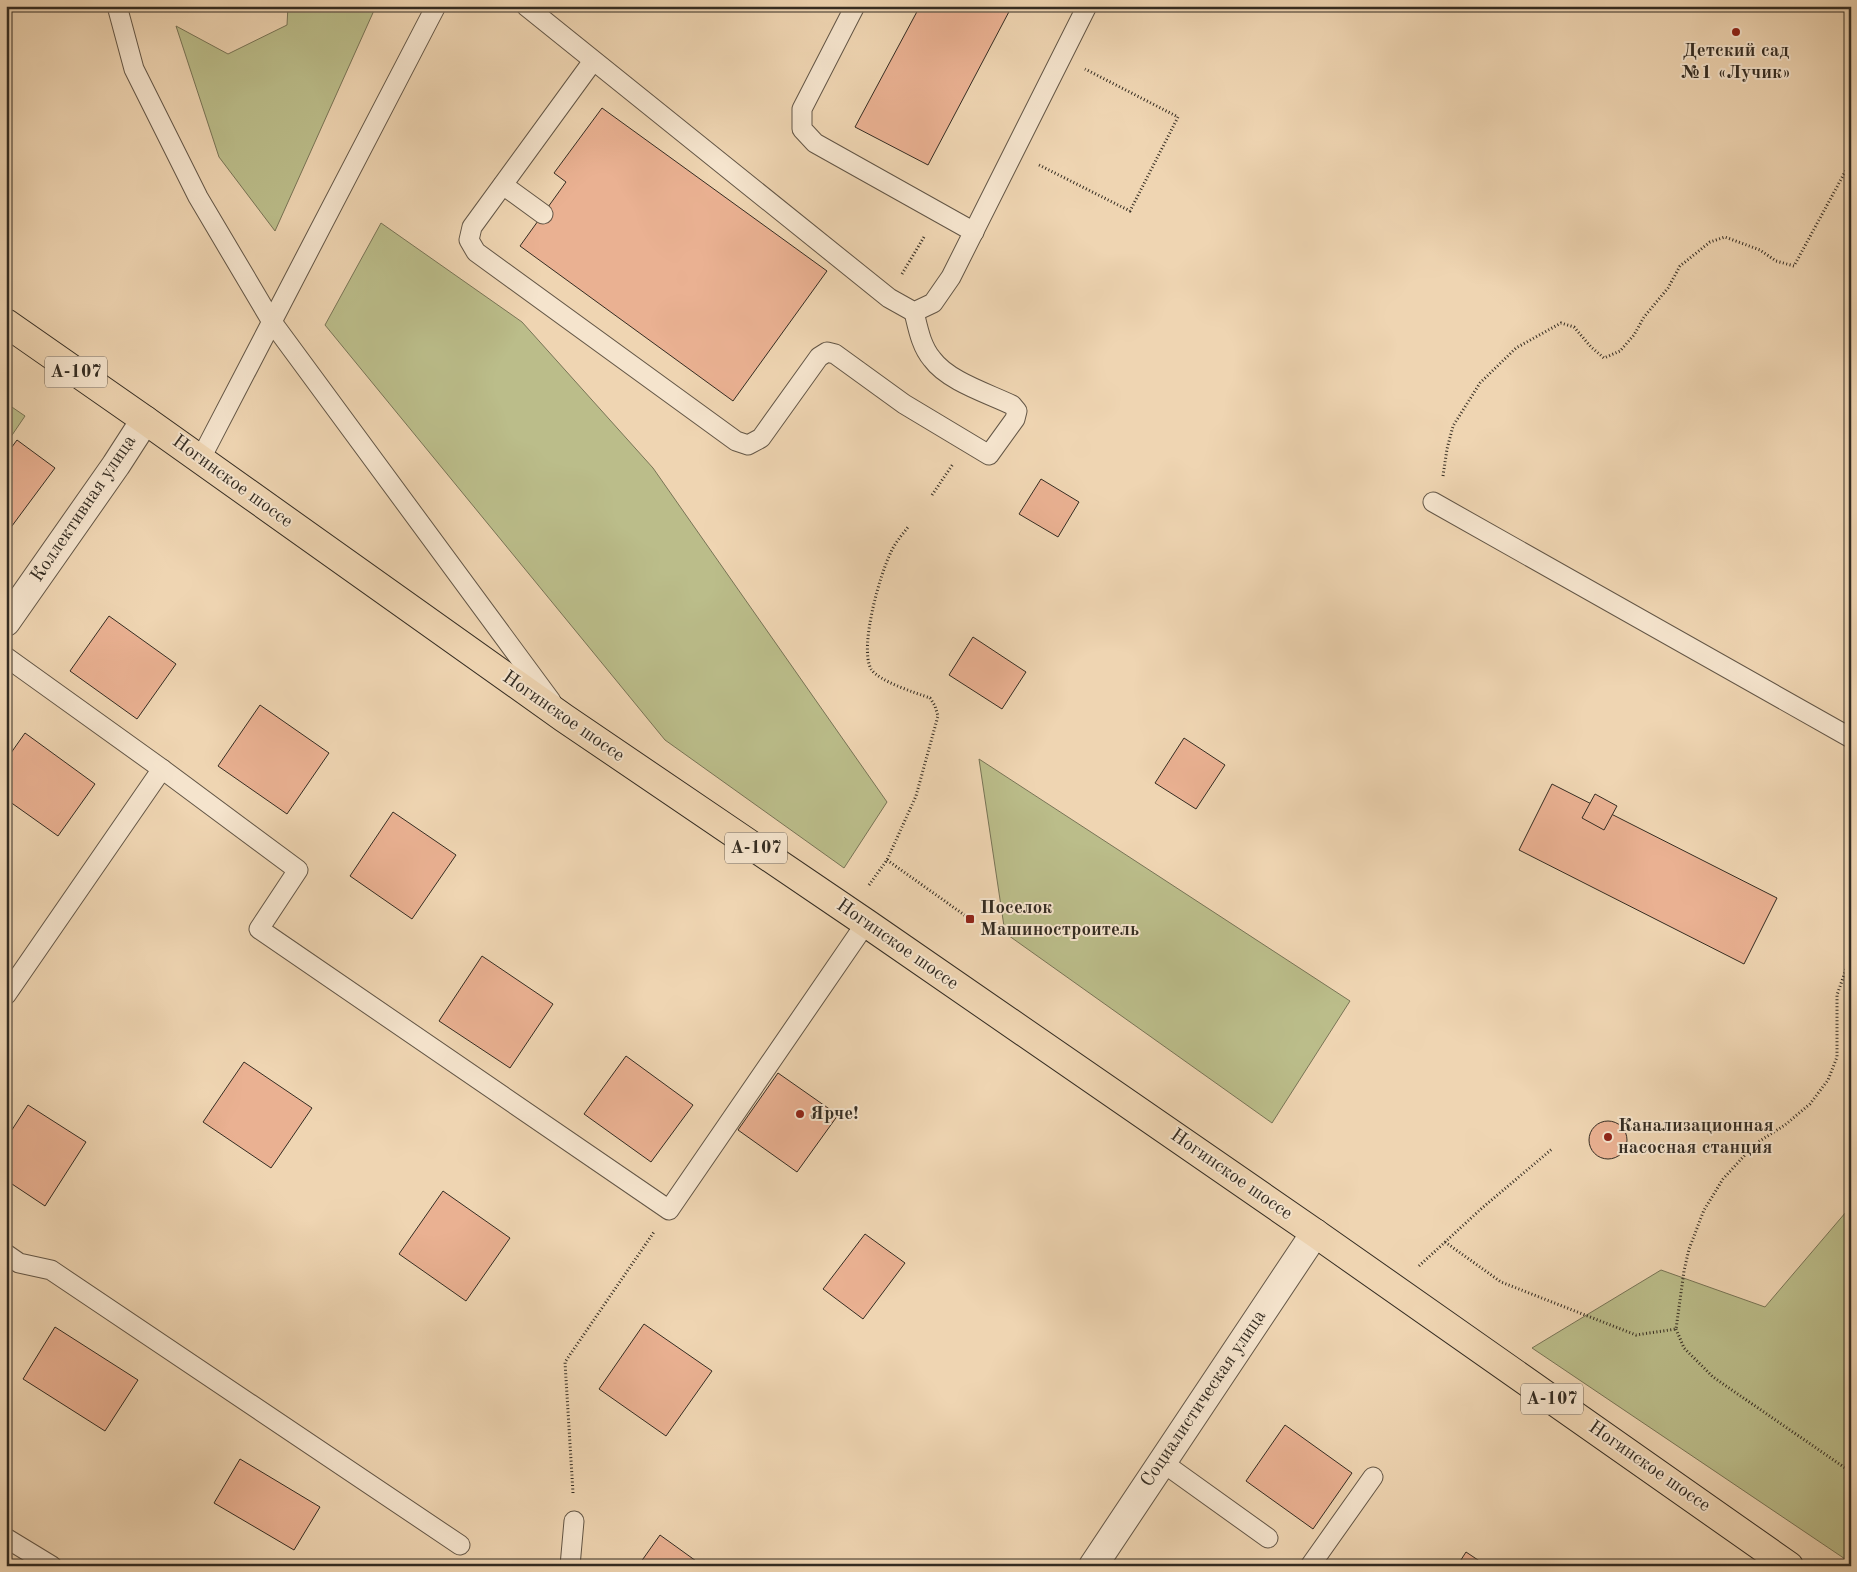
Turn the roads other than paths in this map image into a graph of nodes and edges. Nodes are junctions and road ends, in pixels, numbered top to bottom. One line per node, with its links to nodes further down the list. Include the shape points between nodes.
1 (117, 6): 11 (lane, via 134,68 198,197)
2 (436, 6): 11 (lane)
3 (526, 6): 6 (lane)
4 (855, 6): 9 (lane, via 802,109 802,129 815,143)
5 (1087, 6): 9 (lane)
6 (593, 60): 7 (lane); 10 (lane, via 889,298)
7 (503, 185): 8 (lane); 10 (lane, via 472,227 469,240 476,252 736,441 748,445 761,438 819,358 827,352 835,354 904,404 989,455 1015,419 1017,411 1012,405 951,376 932,359 921,338)
8 (543, 214)
9 (974, 232): 10 (lane, via 934,303)
10 (914, 312)
11 (272, 322): 14 (lane); 18 (lane)
12 (6, 323): 13 (highway, Ногинское шоссе / А-107)
13 (145, 420): 14 (highway, Ногинское шоссе / А-107); 16 (street, Коллективная улица)
14 (200, 460): 18 (highway, Ногинское шоссе / А-107)
15 (1433, 502): 19 (lane)
16 (6, 622)
17 (6, 657): 20 (lane)
18 (564, 718): 21 (highway, Ногинское шоссе / А-107)
19 (1851, 738)
20 (162, 769): 21 (lane, via 298,870 259,929 669,1210); 22 (lane)
21 (858, 917): 23 (highway, Ногинское шоссе / А-107)
22 (6, 995)
23 (1315, 1233): 25 (street, Социалистическая улица); 35 (highway, Ногинское шоссе / А-107)
24 (6, 1254): 30 (lane, via 19,1263 51,1270)
25 (1162, 1462): 29 (lane); 33 (street, Социалистическая улица)
26 (1373, 1478): 34 (lane)
27 (574, 1521): 32 (lane)
28 (6, 1538): 31 (lane)
29 (1268, 1538)
30 (460, 1545)
31 (52, 1566)
32 (570, 1566)
33 (1093, 1566)
34 (1310, 1566)
35 (1789, 1566)

